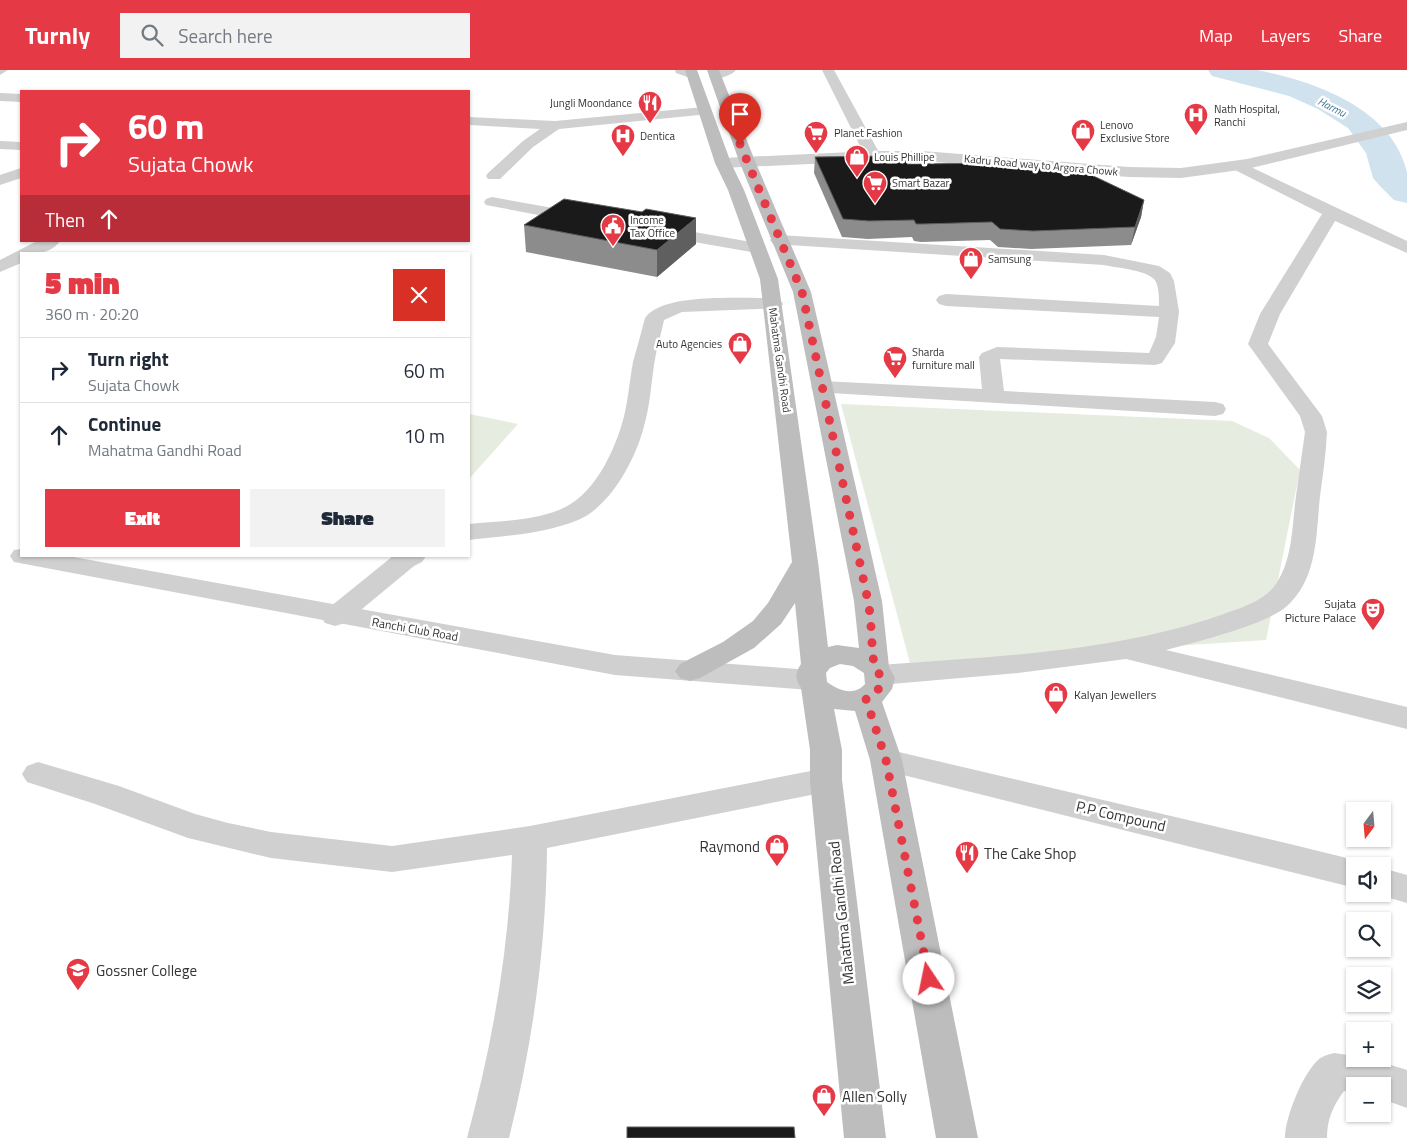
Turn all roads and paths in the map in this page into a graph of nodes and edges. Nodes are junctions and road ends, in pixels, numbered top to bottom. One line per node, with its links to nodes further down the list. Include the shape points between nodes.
1 (828, 70): 12 (street)
2 (688, 72): 6 (main road, Mahatma Gandhi Road)
3 (719, 72): 13 (main road)
4 (0, 97): 5 (street)
5 (20, 98)
6 (704, 111): 8 (street); 14 (main road, Mahatma Gandhi Road)
7 (470, 120): 8 (street)
8 (555, 125): 17 (street, via 528,144)
9 (1404, 127): 15 (street, Kadru Road way to Argora Chowk)
10 (0, 145): 11 (street)
11 (20, 146)
12 (874, 156): 13 (street, Kadru Road way to Argora Chowk); 15 (street, Kadru Road way to Argora Chowk, via 922,156 1160,174)
13 (747, 161): 14 (street, Kadru Road way to Argora Chowk); 23 (main road)
14 (723, 163): 25 (main road, Mahatma Gandhi Road)
15 (1238, 166): 20 (street)
16 (20, 173): 18 (street)
17 (494, 176)
18 (0, 180)
19 (492, 202): 21 (street)
20 (1331, 213): 26 (street); 43 (street, via 1270,314 1258,344 1311,416 1316,432 1301,558 1293,578 1281,598 1262,609 1196,633)
21 (600, 221)
22 (640, 228): 25 (street)
23 (779, 240): 32 (street, via 1096,260 1140,267 1162,275); 33 (main road, via 802,292)
24 (49, 242): 27 (street)
25 (758, 248): 31 (main road, Mahatma Gandhi Road, via 769,279)
26 (1407, 248)
27 (30, 252)
28 (20, 257): 29 (street)
29 (0, 268)
30 (946, 300): 32 (street)
31 (773, 304): 36 (street, via 680,306 655,318 633,426 617,465 602,488 586,506 569,515 542,523); 41 (main road, Mahatma Gandhi Road)
32 (1169, 312): 34 (street, via 1166,341 1155,359 997,353 989,357)
33 (822, 387): 34 (street); 46 (main road, via 870,611)
34 (994, 396): 35 (street)
35 (1215, 409)
36 (470, 532)
37 (0, 552): 38 (street, Ranchi Club Road)
38 (20, 556)
39 (27, 557): 42 (street, Ranchi Club Road)
40 (411, 557): 42 (street)
41 (805, 562): 44 (main road, via 772,617 760,630); 45 (main road, Mahatma Gandhi Road)
42 (338, 616): 44 (street, Ranchi Club Road, via 615,665)
43 (1126, 650): 46 (street); 47 (street)
44 (690, 671): 45 (street, Ranchi Club Road)
45 (813, 678): 46 (main road, via 825,697 853,702); 46 (main road, via 837,654 864,659); 50 (main road, Mahatma Gandhi Road, via 826,750)
46 (874, 680): 48 (main road)
47 (1407, 718)
48 (886, 760): 52 (street, P.P Compound); 58 (main road)
49 (38, 774): 51 (street, via 188,825 271,845 392,859)
50 (826, 780): 51 (street); 57 (main road, Mahatma Gandhi Road)
51 (530, 839): 56 (street, via 529,891 517,1008)
52 (1346, 872)
53 (1391, 885): 54 (street)
54 (1407, 889)
55 (1407, 1089): 59 (street, via 1368,1076 1334,1071 1315,1098)
56 (488, 1138)
57 (865, 1138)
58 (957, 1138)
59 (1306, 1138)

